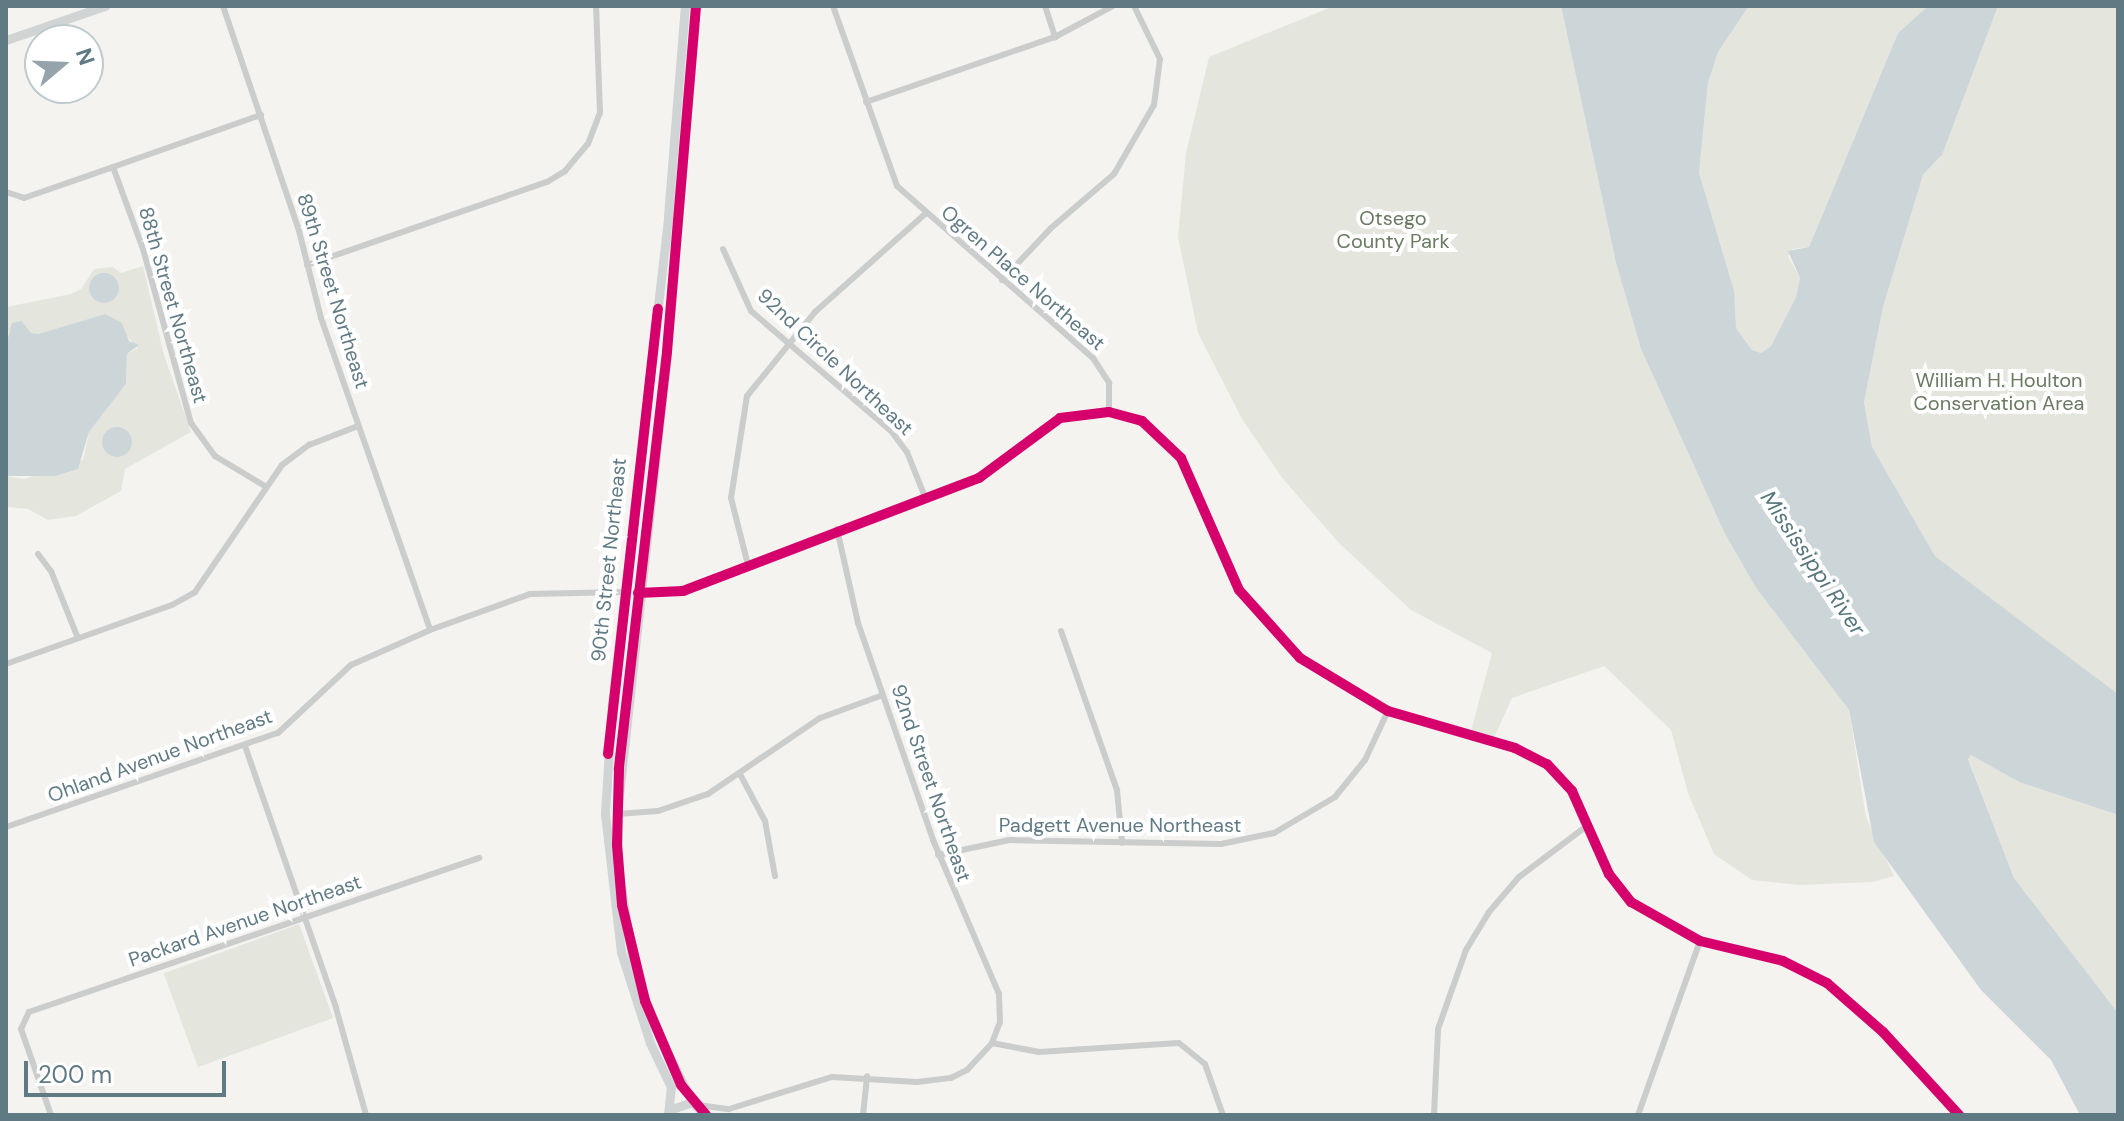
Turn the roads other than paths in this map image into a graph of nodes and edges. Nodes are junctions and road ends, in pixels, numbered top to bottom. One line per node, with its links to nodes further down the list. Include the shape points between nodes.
1 (105, 6): 11 (main road)
2 (223, 6): 13 (street, 89th Street Northeast)
3 (596, 6): 18 (street, via 600,113 588,144 572,165 547,182)
4 (685, 6): 28 (main road, 90th Street Northeast, via 668,216)
5 (696, 6): 29 (main road, 90th Street Northeast, via 667,352)
6 (833, 6): 12 (street, Ogren Place Northeast)
7 (1045, 6): 10 (street)
8 (1113, 6): 10 (street)
9 (1134, 6): 19 (street, via 1160,59 1154,105 1126,159)
10 (1055, 37): 12 (street)
11 (6, 40)
12 (866, 102): 16 (street, Ogren Place Northeast, via 897,186)
13 (261, 115): 14 (street); 18 (street, 89th Street Northeast)
14 (113, 167): 15 (street, via 24,198); 23 (street, 88th Street Northeast, via 143,249 191,423 215,456)
15 (6, 192)
16 (925, 214): 19 (street, Ogren Place Northeast); 20 (street)
17 (723, 249): 20 (street, 92nd Circle Northeast, via 744,301)
18 (307, 265): 22 (street, 89th Street Northeast)
19 (1002, 280): 21 (street, Ogren Place Northeast, via 1100,366 1111,391)
20 (787, 343): 24 (street, 92nd Circle Northeast, via 900,441); 27 (street, via 761,374 741,412 732,509)
21 (1109, 412): 24 (street, via 1052,422 990,473); 37 (street, via 1142,421 1170,444 1188,473 1230,576 1280,640 1331,681)
22 (358, 426): 23 (street, via 309,445); 32 (street, 89th Street Northeast)
23 (263, 485): 34 (street, via 195,592)
24 (925, 497): 25 (street)
25 (837, 529): 27 (street); 36 (street, 92nd Street Northeast, via 858,623)
26 (38, 554): 34 (street, via 51,571)
27 (748, 565): 29 (street, via 683,591)
28 (625, 574): 29 (main road); 30 (main road, 90th Street Northeast)
29 (639, 590): 31 (main road, 90th Street Northeast)
30 (623, 594): 31 (main road); 32 (street, Ohland Avenue Northeast, via 530,594); 53 (main road, 90th Street Northeast, via 609,744 607,858 621,952 650,1043 671,1087)
31 (637, 609): 40 (main road, 90th Street Northeast)
32 (430, 630): 38 (street, Ohland Avenue Northeast, via 353,664 290,726)
33 (1061, 631): 43 (street, via 1117,790)
34 (78, 638): 35 (street)
35 (6, 664)
36 (883, 695): 39 (street, via 820,718); 44 (street, 92nd Street Northeast)
37 (1388, 711): 41 (street, via 1530,754 1566,782); 43 (street, Padgett Avenue Northeast, via 1354,775 1322,808 1289,828 1239,843)
38 (245, 746): 42 (street, Ohland Avenue Northeast); 47 (street)
39 (741, 776): 40 (street, via 676,806); 46 (street, via 765,821)
40 (617, 814): 51 (main road, 90th Street Northeast, via 622,905 632,957 659,1038)
41 (1588, 825): 48 (street, via 1609,874 1631,902); 60 (street, via 1502,894 1466,950 1438,1029)
42 (6, 827)
43 (1122, 843): 44 (street, Padgett Avenue Northeast, via 1009,840)
44 (938, 855): 49 (street, 92nd Street Northeast, via 999,994 1000,1022)
45 (479, 858): 47 (street, Packard Avenue Northeast)
46 (775, 876)
47 (304, 918): 54 (street, Packard Avenue Northeast, via 23,1016 21,1029); 55 (street)
48 (1700, 941): 61 (street); 62 (street, via 1783,961 1827,983 1883,1032)
49 (992, 1043): 50 (street, via 967,1070 951,1078 917,1082); 59 (street, via 1039,1052 1169,1043 1195,1051 1208,1070)
50 (867, 1076): 52 (street, via 809,1080); 58 (street)
51 (695, 1103): 52 (street); 53 (main road); 56 (main road, 90th Street Northeast)
52 (729, 1109): 57 (street)
53 (668, 1113)
54 (51, 1115)
55 (366, 1115)
56 (706, 1115)
57 (722, 1115)
58 (863, 1115)
59 (1223, 1115)
60 (1434, 1115)
61 (1638, 1115)
62 (1959, 1115)

